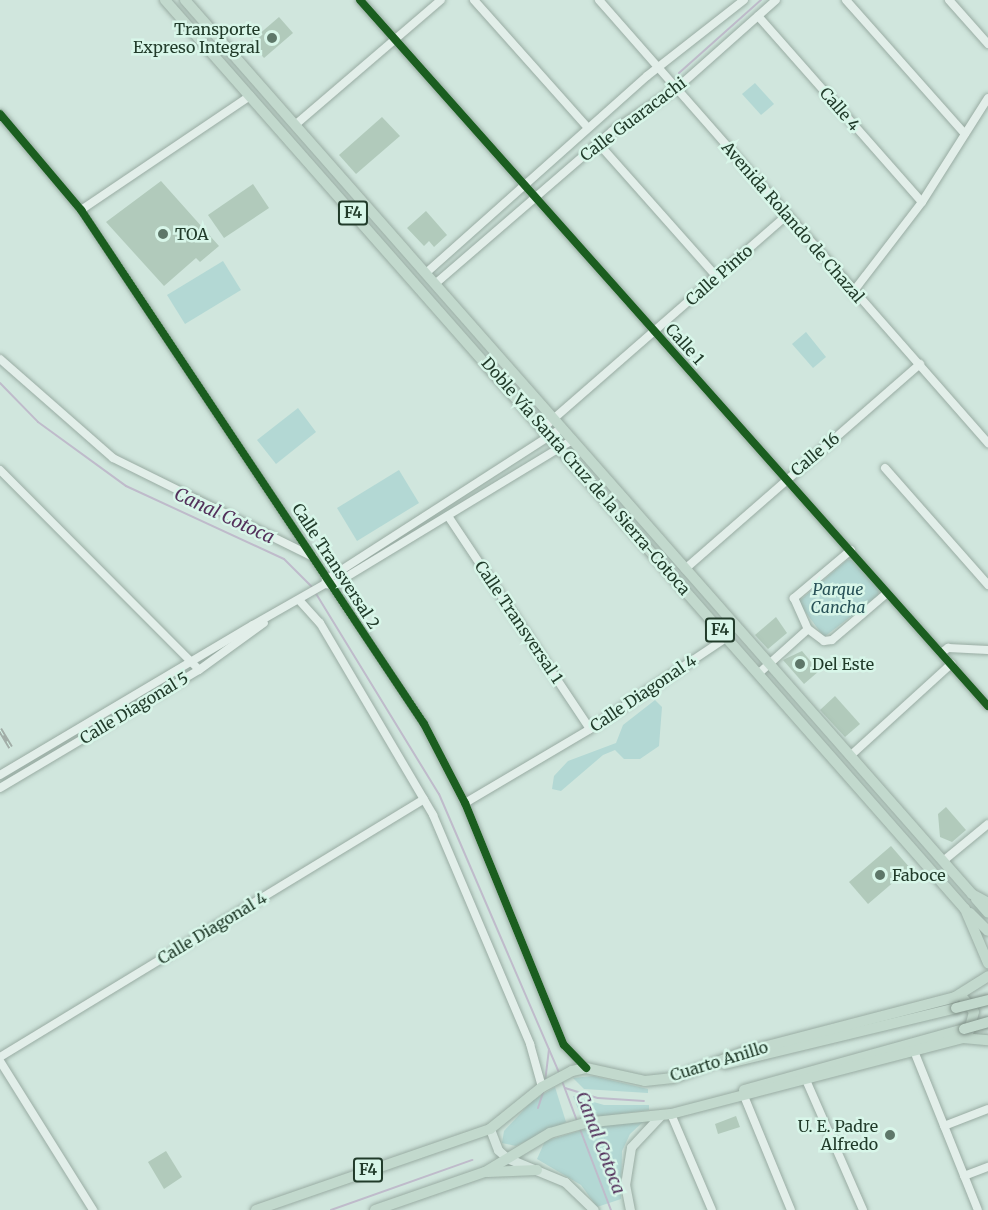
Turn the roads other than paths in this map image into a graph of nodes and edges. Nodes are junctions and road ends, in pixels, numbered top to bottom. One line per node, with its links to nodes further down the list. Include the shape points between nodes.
1 (165, 0): 16 (highway, Doble Vía Santa Cruz de la Sierra-Cotoca / F4)
2 (185, 0): 19 (highway, Doble Vía Santa Cruz de la Sierra-Cotoca / F4)
3 (360, 0): 12 (street, Calle 1)
4 (441, 0): 12 (street)
5 (474, 0): 20 (street)
6 (599, 0): 14 (street, Avenida Rolando de Chazal)
7 (776, 0): 11 (street, Calle Guaracachi)
8 (846, 0): 21 (street)
9 (949, 0): 13 (street)
10 (739, 2): 14 (street, Calle Guaracachi)
11 (758, 16): 15 (street, Calle Guaracachi); 25 (street, Calle 4)
12 (395, 40): 19 (street); 23 (street, Calle 1)
13 (988, 44)
14 (659, 68): 15 (street, Avenida Rolando de Chazal); 20 (street, Calle Guaracachi)
15 (677, 88): 22 (street, Calle Guaracachi); 27 (street, Avenida Rolando de Chazal)
16 (250, 96): 26 (street); 36 (highway, Doble Vía Santa Cruz de la Sierra-Cotoca / F4)
17 (988, 98): 21 (street)
18 (0, 114): 26 (street, Calle Transversal 2)
19 (295, 125): 28 (highway, Doble Vía Santa Cruz de la Sierra-Cotoca / F4)
20 (588, 128): 23 (street, Calle Guaracachi)
21 (965, 134): 25 (street)
22 (598, 143): 24 (street, Calle Guaracachi); 29 (street)
23 (526, 184): 24 (street, Calle 1); 28 (street, Calle Guaracachi)
24 (537, 196): 30 (street, Calle Guaracachi); 32 (street, Calle 1)
25 (922, 202): 31 (street)
26 (81, 210): 46 (street, Calle Transversal 2)
27 (786, 216): 29 (street, Calle Pinto); 31 (street, Avenida Rolando de Chazal)
28 (426, 273): 30 (highway, Doble Vía Santa Cruz de la Sierra-Cotoca / F4)
29 (717, 277): 32 (street, Calle Pinto)
30 (435, 284): 35 (highway, Doble Vía Santa Cruz de la Sierra-Cotoca / F4)
31 (853, 292): 34 (street, Avenida Rolando de Chazal)
32 (655, 330): 35 (street, Calle Pinto); 43 (street, Calle 1)
33 (0, 359): 46 (street, via 113,458)
34 (920, 364): 39 (street, Avenida Rolando de Chazal); 43 (street, Calle 16)
35 (558, 424): 36 (street, Calle Pinto); 37 (street); 38 (highway, Doble Vía Santa Cruz de la Sierra-Cotoca / F4)
36 (543, 428): 37 (highway, Doble Vía Santa Cruz de la Sierra-Cotoca / F4)
37 (551, 438): 40 (highway, Doble Vía Santa Cruz de la Sierra-Cotoca / F4); 48 (street)
38 (572, 440): 40 (street, Calle Diagonal 5); 47 (highway, Doble Vía Santa Cruz de la Sierra-Cotoca / F4)
39 (988, 443)
40 (562, 449): 44 (street, Calle Diagonal 5); 55 (highway, Doble Vía Santa Cruz de la Sierra-Cotoca / F4)
41 (885, 468): 50 (street)
42 (0, 470): 58 (street)
43 (786, 478): 45 (street, Calle 1); 47 (street, Calle 16)
44 (448, 516): 49 (street, Calle Diagonal 5); 67 (street, Calle Transversal 1)
45 (850, 550): 51 (street, Calle 1); 54 (street, via 794,598)
46 (315, 557): 48 (street, Calle Transversal 2)
47 (686, 569): 60 (highway, Doble Vía Santa Cruz de la Sierra-Cotoca / F4)
48 (328, 575): 49 (street)
49 (327, 585): 52 (street, Calle Diagonal 5); 73 (street, Calle Transversal 2, via 424,724)
50 (988, 585)
51 (887, 593): 54 (street, via 832,640 824,641); 57 (street, Calle 1)
52 (299, 600): 53 (street, Calle Diagonal 5); 72 (street, via 320,623)
53 (264, 623): 58 (street, Calle Diagonal 5); 61 (street, Calle Diagonal 5)
54 (808, 629): 60 (street)
55 (726, 638): 62 (highway, Doble Vía Santa Cruz de la Sierra-Cotoca / F4); 67 (street, Calle Diagonal 4)
56 (988, 650): 57 (street, via 948,648)
57 (941, 652): 59 (street, Calle 1)
58 (192, 660): 61 (street); 63 (street, Calle Diagonal 5)
59 (951, 663): 64 (street, Calle 1); 69 (street)
60 (769, 664): 62 (street); 69 (highway, Doble Vía Santa Cruz de la Sierra-Cotoca / F4)
61 (199, 669): 65 (street, Calle Diagonal 5)
62 (758, 674): 78 (highway, Doble Vía Santa Cruz de la Sierra-Cotoca / F4)
63 (127, 700): 65 (street); 66 (street, Calle Diagonal 5)
64 (988, 706)
65 (133, 709): 68 (street, Calle Diagonal 5)
66 (83, 726): 68 (street); 70 (street, Calle Diagonal 5)
67 (590, 729): 73 (street, Calle Diagonal 4)
68 (88, 735): 71 (street, Calle Diagonal 5)
69 (850, 756): 75 (highway, Doble Vía Santa Cruz de la Sierra-Cotoca / F4)
70 (0, 775)
71 (0, 788)
72 (424, 799): 89 (street, Calle Diagonal 4); 92 (street, via 530,1044)
73 (465, 803): 90 (street, Calle Transversal 2, via 564,1045)
74 (988, 824): 75 (street)
75 (943, 861): 76 (highway, Doble Vía Santa Cruz de la Sierra-Cotoca / F4)
76 (972, 894): 77 (highway, Doble Vía Santa Cruz de la Sierra-Cotoca / F4); 79 (highway)
77 (988, 903)
78 (965, 909): 80 (highway); 81 (highway, Doble Vía Santa Cruz de la Sierra-Cotoca / F4)
79 (988, 913)
80 (988, 931)
81 (988, 963)
82 (988, 977): 83 (highway); 84 (highway)
83 (988, 1001): 84 (highway, Cuarto Anillo, bridge)
84 (956, 1002): 86 (highway, via 967,1001 974,1011 973,1024); 90 (highway, Cuarto Anillo / F4, via 747,1061 645,1081)
85 (988, 1023): 86 (highway, bridge)
86 (963, 1034): 87 (highway, F4); 88 (highway, F4); 94 (highway, via 758,1084)
87 (988, 1040)
88 (914, 1051): 91 (highway, F4); 97 (street)
89 (0, 1059): 104 (street)
90 (586, 1068): 92 (highway, Cuarto Anillo / F4)
91 (806, 1080): 93 (highway, F4); 111 (street)
92 (542, 1087): 98 (highway, Cuarto Anillo / F4)
93 (744, 1096): 94 (highway, F4); 110 (street)
94 (716, 1101): 96 (highway, F4)
95 (988, 1109): 97 (street)
96 (666, 1115): 99 (highway, F4, via 584,1123); 108 (main road, via 631,1147 625,1185); 109 (street)
97 (944, 1126): 103 (street)
98 (490, 1129): 99 (main road, via 498,1150); 105 (highway, Cuarto Anillo / F4)
99 (507, 1158): 101 (main road); 102 (highway, F4)
100 (988, 1167): 103 (street)
101 (537, 1170): 102 (highway); 107 (main road, via 565,1182)
102 (485, 1172): 106 (highway, F4)
103 (964, 1176): 112 (street)
104 (93, 1210)
105 (256, 1210)
106 (375, 1210)
107 (594, 1210)
108 (630, 1210)
109 (712, 1210)
110 (791, 1210)
111 (863, 1210)
112 (978, 1210)

